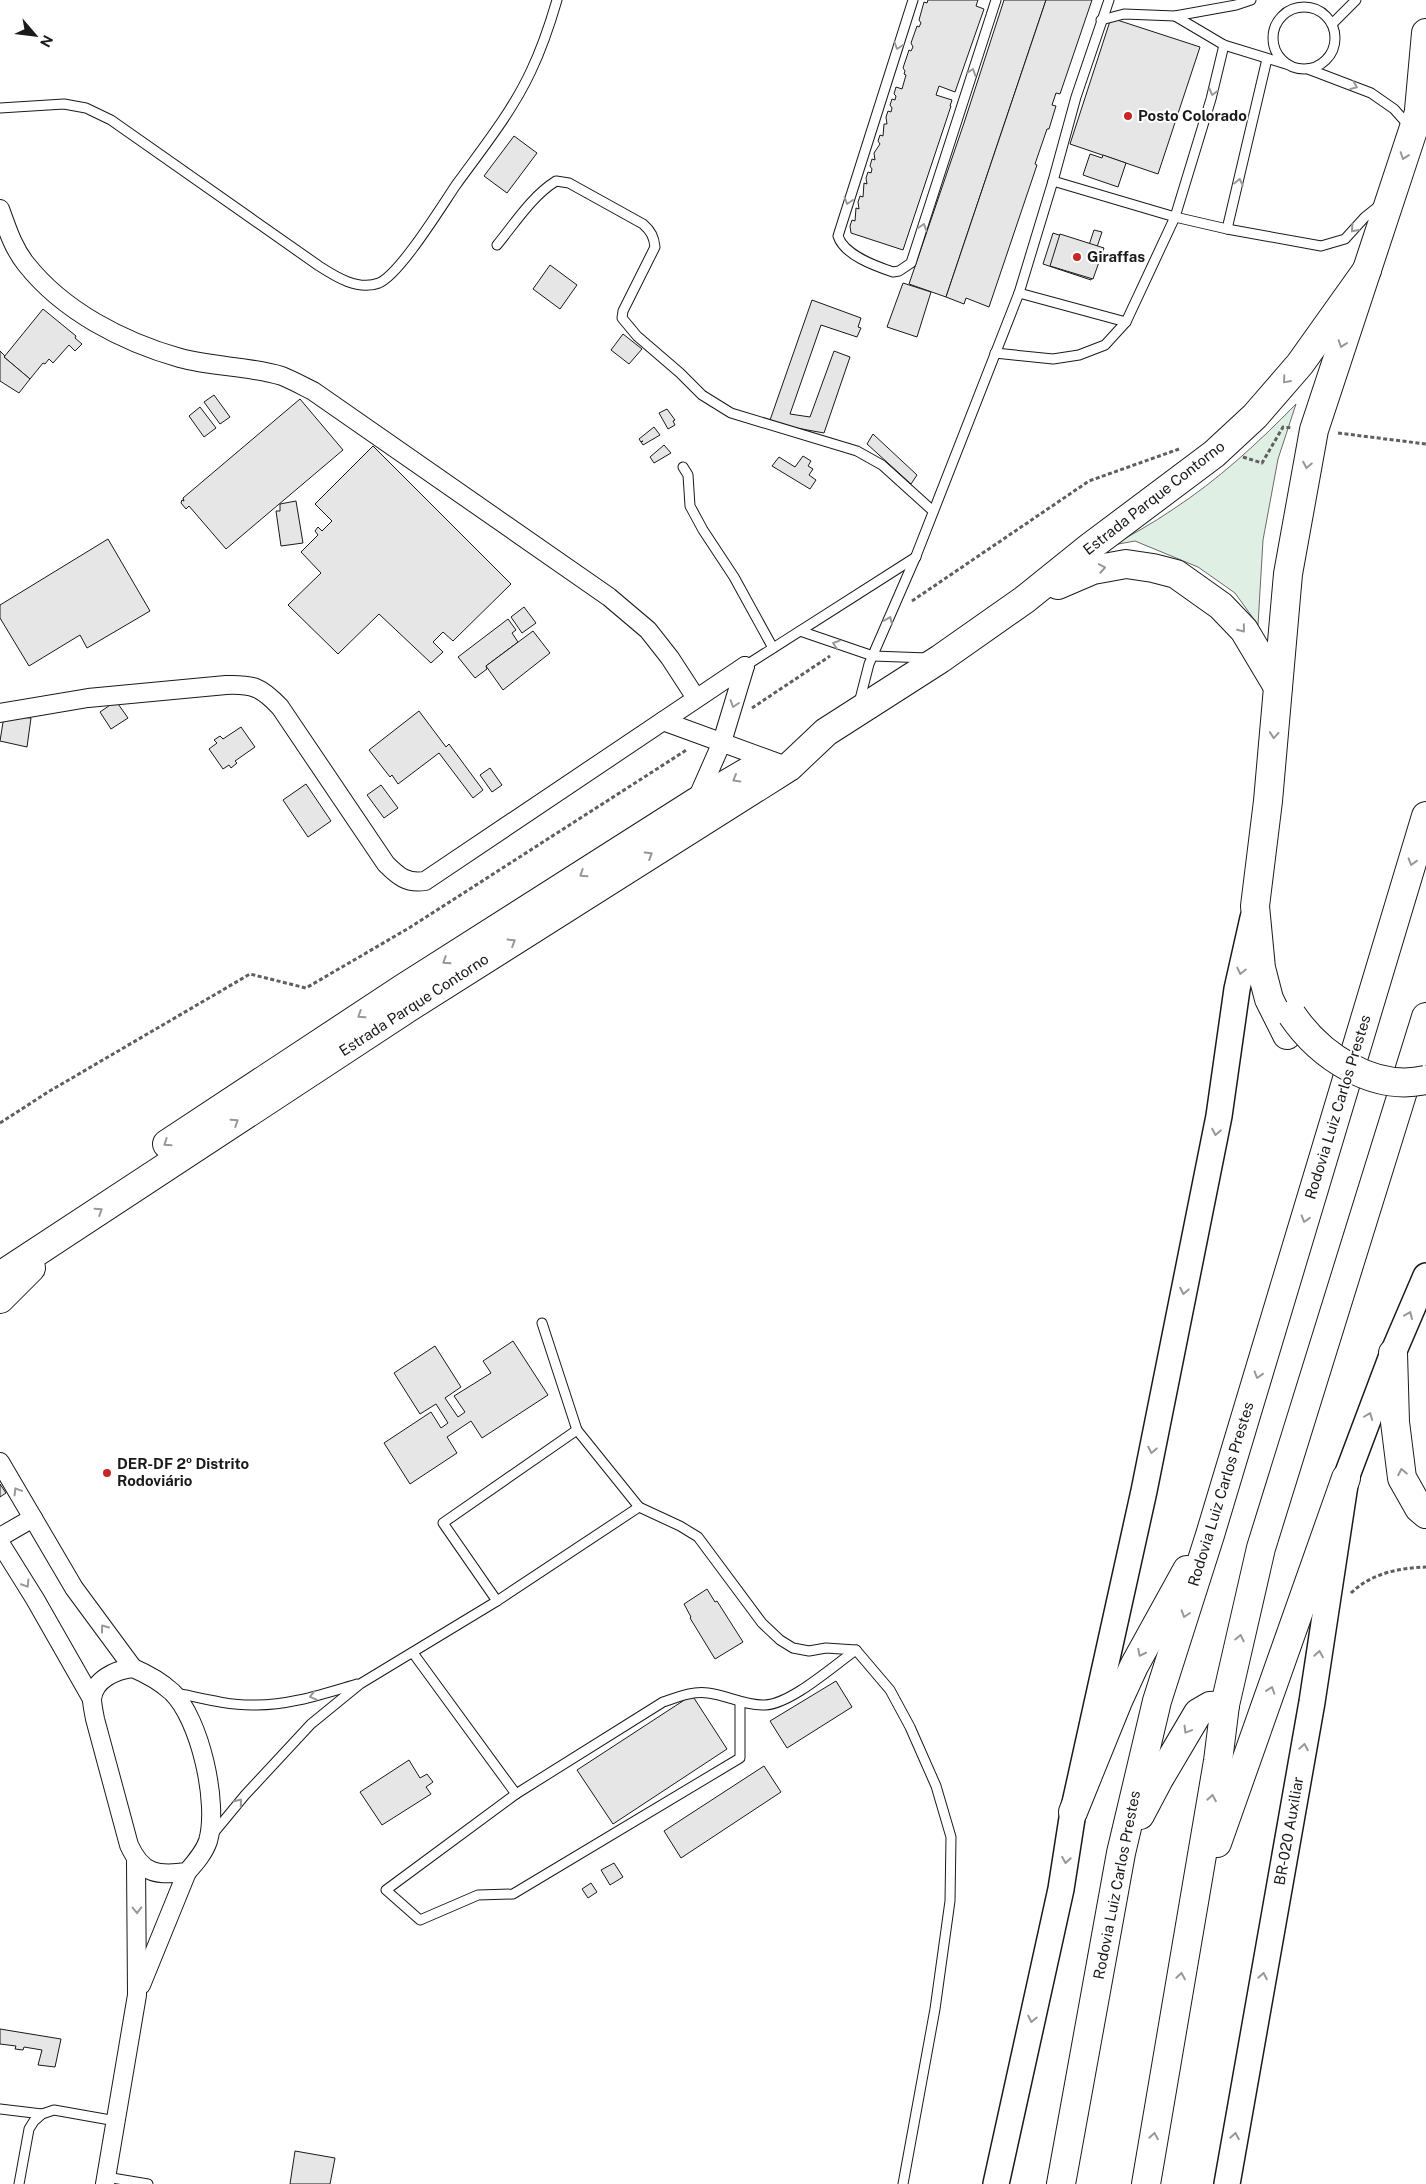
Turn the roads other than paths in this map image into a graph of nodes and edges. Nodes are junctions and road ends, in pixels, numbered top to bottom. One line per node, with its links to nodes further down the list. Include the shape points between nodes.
1 (558, 0): 18 (lane, via 534,64 515,100 416,243 392,273 371,286 340,279 319,266 111,120 86,108 64,104)
2 (913, 0): 3 (lane, one-way to 3, via 838,236 841,245 854,254 893,272 911,263)
3 (996, 0)
4 (1109, 0): 11 (lane)
5 (1251, 0): 10 (lane)
6 (1293, 0): 9 (lane)
7 (1356, 0): 12 (lane)
8 (1314, 4): 9 (lane); 12 (lane)
9 (1302, 6): 16 (lane, via 1287,11 1276,23 1272,39 1276,54)
10 (1175, 16): 11 (lane, via 1124,14); 14 (lane)
11 (1101, 20): 20 (lane)
12 (1332, 24): 17 (lane, via 1331,52 1321,63)
13 (1426, 33): 19 (main road)
14 (1224, 45): 15 (lane); 23 (lane, one-way to 23)
15 (1268, 59): 16 (lane); 24 (lane, one-way to 15)
16 (1288, 65): 17 (lane)
17 (1308, 69): 19 (lane, one-way to 19, via 1371,93 1394,110)
18 (0, 108)
19 (1419, 110): 21 (main road, one-way to 21)
20 (1053, 181): 23 (lane); 27 (lane)
21 (1390, 196): 24 (lane, one-way to 24, via 1345,239 1321,246); 26 (main road)
22 (0, 209): 40 (street, via 10,237 25,263 71,308 123,338 181,358 282,376 313,391 609,597 648,630)
23 (1175, 217): 24 (lane); 28 (lane)
24 (1227, 229)
25 (497, 245): 31 (lane, via 546,187 556,181 569,184 644,224 651,231 655,248 622,318 636,336 702,395 731,413 857,451 882,465)
26 (1367, 270): 33 (main road, Estrada Parque Contorno, one-way to 33, via 1300,364 1255,416 1208,459); 39 (main road, one-way to 39, via 1314,430 1288,574)
27 (1019, 293): 28 (lane); 29 (lane)
28 (1126, 322): 29 (lane, via 1105,345 1079,355 1053,359)
29 (995, 354): 31 (lane)
30 (684, 467): 35 (lane, via 688,476 690,506)
31 (933, 511): 32 (lane)
32 (916, 556): 34 (lane); 36 (lane, one-way to 32)
33 (1024, 600): 37 (main road, Estrada Parque Contorno); 39 (main road, Estrada Parque Contorno, one-way to 39, via 1093,570 1126,564 1176,574 1221,606 1244,630)
34 (800, 631): 35 (lane); 36 (lane, one-way to 34)
35 (773, 648): 38 (lane)
36 (873, 656): 37 (lane); 41 (lane)
37 (940, 659): 41 (main road, Estrada Parque Contorno)
38 (746, 666): 40 (street); 44 (street, one-way to 44)
39 (1278, 687): 46 (main road, one-way to 46)
40 (696, 698): 43 (street)
41 (857, 711): 45 (main road, Estrada Parque Contorno)
42 (0, 713): 43 (street, via 98,697 226,685 259,688 280,706 386,864 405,880 415,882 425,881)
43 (663, 721): 44 (street)
44 (722, 742): 45 (street); 47 (street)
45 (779, 763): 47 (main road, Estrada Parque Contorno, one-way to 47); 54 (main road, Estrada Parque Contorno, one-way to 45)
46 (1268, 801): 49 (main road); 51 (main road, via 1276,960)
47 (696, 802): 55 (main road, Estrada Parque Contorno, one-way to 55, via 304,1052)
48 (1426, 816): 67 (main road, Rodovia Luiz Carlos Prestes, one-way to 67)
49 (1255, 906): 51 (main road, via 1261,968 1269,999); 80 (main road, one-way to 80, via 1237,989 1219,1116 1148,1472)
50 (1426, 1017): 78 (main road, one-way to 50, via 1261,1548)
51 (1289, 1025): 52 (main road, bridge, via 1300,1027 1323,1051 1341,1064 1364,1074 1390,1081); 53 (main road, via 1306,1056 1329,1073 1379,1094)
52 (1426, 1080)
53 (1426, 1096)
54 (70, 1230): 56 (main road, Estrada Parque Contorno); 58 (main road)
55 (0, 1257)
56 (0, 1276)
57 (1426, 1276): 60 (main road, BR-020 Auxiliar, one-way to 57)
58 (0, 1299)
59 (542, 1324): 61 (lane)
60 (1393, 1353): 63 (main road, BR-020 Auxiliar, one-way to 60); 65 (main road, one-way to 60, via 1402,1478 1395,1422)
61 (577, 1430): 64 (lane); 70 (lane, via 444,1523)
62 (0, 1462): 66 (street, one-way to 62)
63 (1346, 1478): 85 (main road, one-way to 63); 97 (main road, BR-020 Auxiliar, one-way to 63, via 1312,1702)
64 (639, 1507): 70 (lane); 71 (lane, via 698,1537 762,1623 780,1640 793,1648 809,1651 826,1648)
65 (1426, 1514)
66 (33, 1518): 68 (street); 73 (street, one-way to 66, via 74,1588)
67 (1210, 1536): 80 (main road, one-way to 80, via 1164,1609 1134,1666); 82 (main road, Rodovia Luiz Carlos Prestes, one-way to 82, via 1157,1701)
68 (0, 1537)
69 (0, 1543): 76 (street, one-way to 76)
70 (497, 1601): 72 (lane)
71 (856, 1650): 77 (lane, via 786,1701 765,1705); 93 (lane, via 890,1690 910,1728 936,1786 950,1837 950,1901 935,2009)
72 (413, 1652): 74 (lane); 79 (lane)
73 (133, 1668): 75 (street); 76 (street, via 117,1670 109,1675)
74 (360, 1684): 75 (lane, one-way to 75, via 301,1700 252,1705); 81 (lane, one-way to 74, via 311,1724)
75 (173, 1692): 81 (street, via 202,1747 211,1808)
76 (92, 1698): 83 (street, via 95,1719)
77 (740, 1702): 79 (lane, via 708,1693 688,1694 663,1702); 79 (lane, via 740,1758 514,1894 478,1895 420,1920 386,1890)
78 (1225, 1705): 82 (main road, one-way to 82, via 1210,1706 1198,1713); 85 (main road, one-way to 78)
79 (516, 1794)
80 (1073, 1812): 94 (main road, one-way to 94, via 1061,1889)
81 (208, 1840): 84 (street)
82 (1121, 1853): 95 (main road, Rodovia Luiz Carlos Prestes)
83 (136, 1862): 84 (street, via 166,1875); 86 (street, one-way to 86)
84 (187, 1872): 86 (street)
85 (1190, 1917): 96 (main road, one-way to 85)
86 (138, 1995): 89 (street)
87 (0, 2109): 88 (lane)
88 (42, 2114): 89 (lane, via 54,2110); 91 (lane, via 29,2129)
89 (116, 2121): 90 (street)
90 (106, 2181): 92 (lane)
91 (19, 2184)
92 (148, 2184)
93 (903, 2184)
94 (996, 2184)
95 (1061, 2184)
96 (1146, 2184)
97 (1227, 2184)

